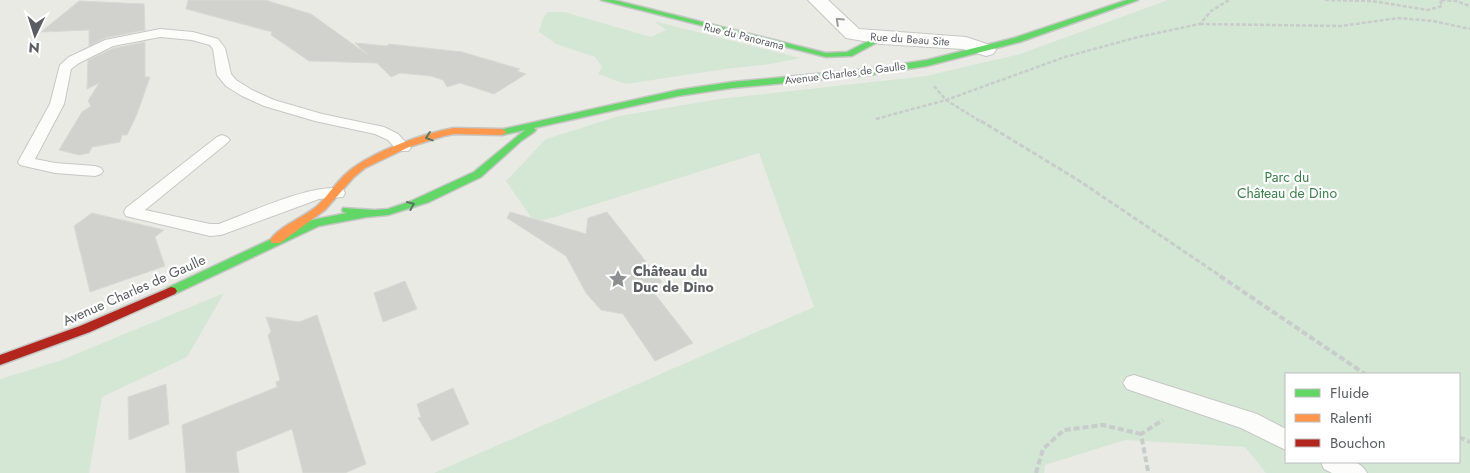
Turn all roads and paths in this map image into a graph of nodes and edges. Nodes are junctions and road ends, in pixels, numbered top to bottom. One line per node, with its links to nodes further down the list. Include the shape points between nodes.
1 (606, 0): 10 (main road, Rue du Panorama, via 826,54 849,54)
2 (817, 0): 10 (street, Rue du Beau Site, one-way to 2, via 853,34)
3 (1134, 0): 11 (main road, Avenue Charles de Gaulle)
4 (1229, 0): 8 (path, via 1211,11)
5 (1324, 0): 6 (path)
6 (1354, 0): 7 (path, via 1428,10 1442,6 1440,0)
7 (1470, 6)
8 (1200, 24): 9 (path, via 1342,26 1399,18); 13 (path, via 1065,57)
9 (1470, 29)
10 (881, 38): 11 (street, Rue du Beau Site, via 966,42)
11 (986, 50): 12 (main road, Avenue Charles de Gaulle)
12 (921, 64): 13 (path, via 926,76); 15 (main road, Avenue Charles de Gaulle, via 680,92)
13 (946, 100): 14 (path); 25 (path, via 1078,180)
14 (876, 120)
15 (550, 121): 16 (main road, Avenue Charles de Gaulle, via 502,132); 19 (main road, Avenue Charles de Gaulle, via 520,135)
16 (477, 133): 18 (main road, Avenue Charles de Gaulle, one-way to 18, via 454,131 439,134); 19 (main road, via 493,140 496,147 495,158)
17 (222, 140): 21 (lane, via 132,212 210,230 221,229 317,194)
18 (403, 148): 20 (lane, via 393,137 379,130 320,118 247,93 224,75 219,48 214,42 160,33 109,44 74,60 65,68 57,104 26,162); 21 (main road, Avenue Charles de Gaulle, via 350,173)
19 (490, 164): 22 (main road, Avenue Charles de Gaulle, one-way to 19, via 407,207 477,175)
20 (95, 171)
21 (337, 193): 22 (main road, Avenue Charles de Gaulle, via 338,205 353,213); 23 (main road, Avenue Charles de Gaulle, via 311,218)
22 (364, 214): 23 (main road, Avenue Charles de Gaulle, via 316,223)
23 (276, 240): 24 (main road, Avenue Charles de Gaulle, via 136,307)
24 (0, 360)
25 (1364, 373)
26 (1134, 383): 27 (lane)
27 (1209, 408): 28 (path, via 1162,420); 29 (lane, via 1249,421)
28 (1141, 434): 31 (path); 32 (path, via 1103,425 1064,430 1043,449)
29 (1285, 439)
30 (1334, 463): 33 (lane)
31 (1148, 471)
32 (1036, 473)
33 (1355, 473)

